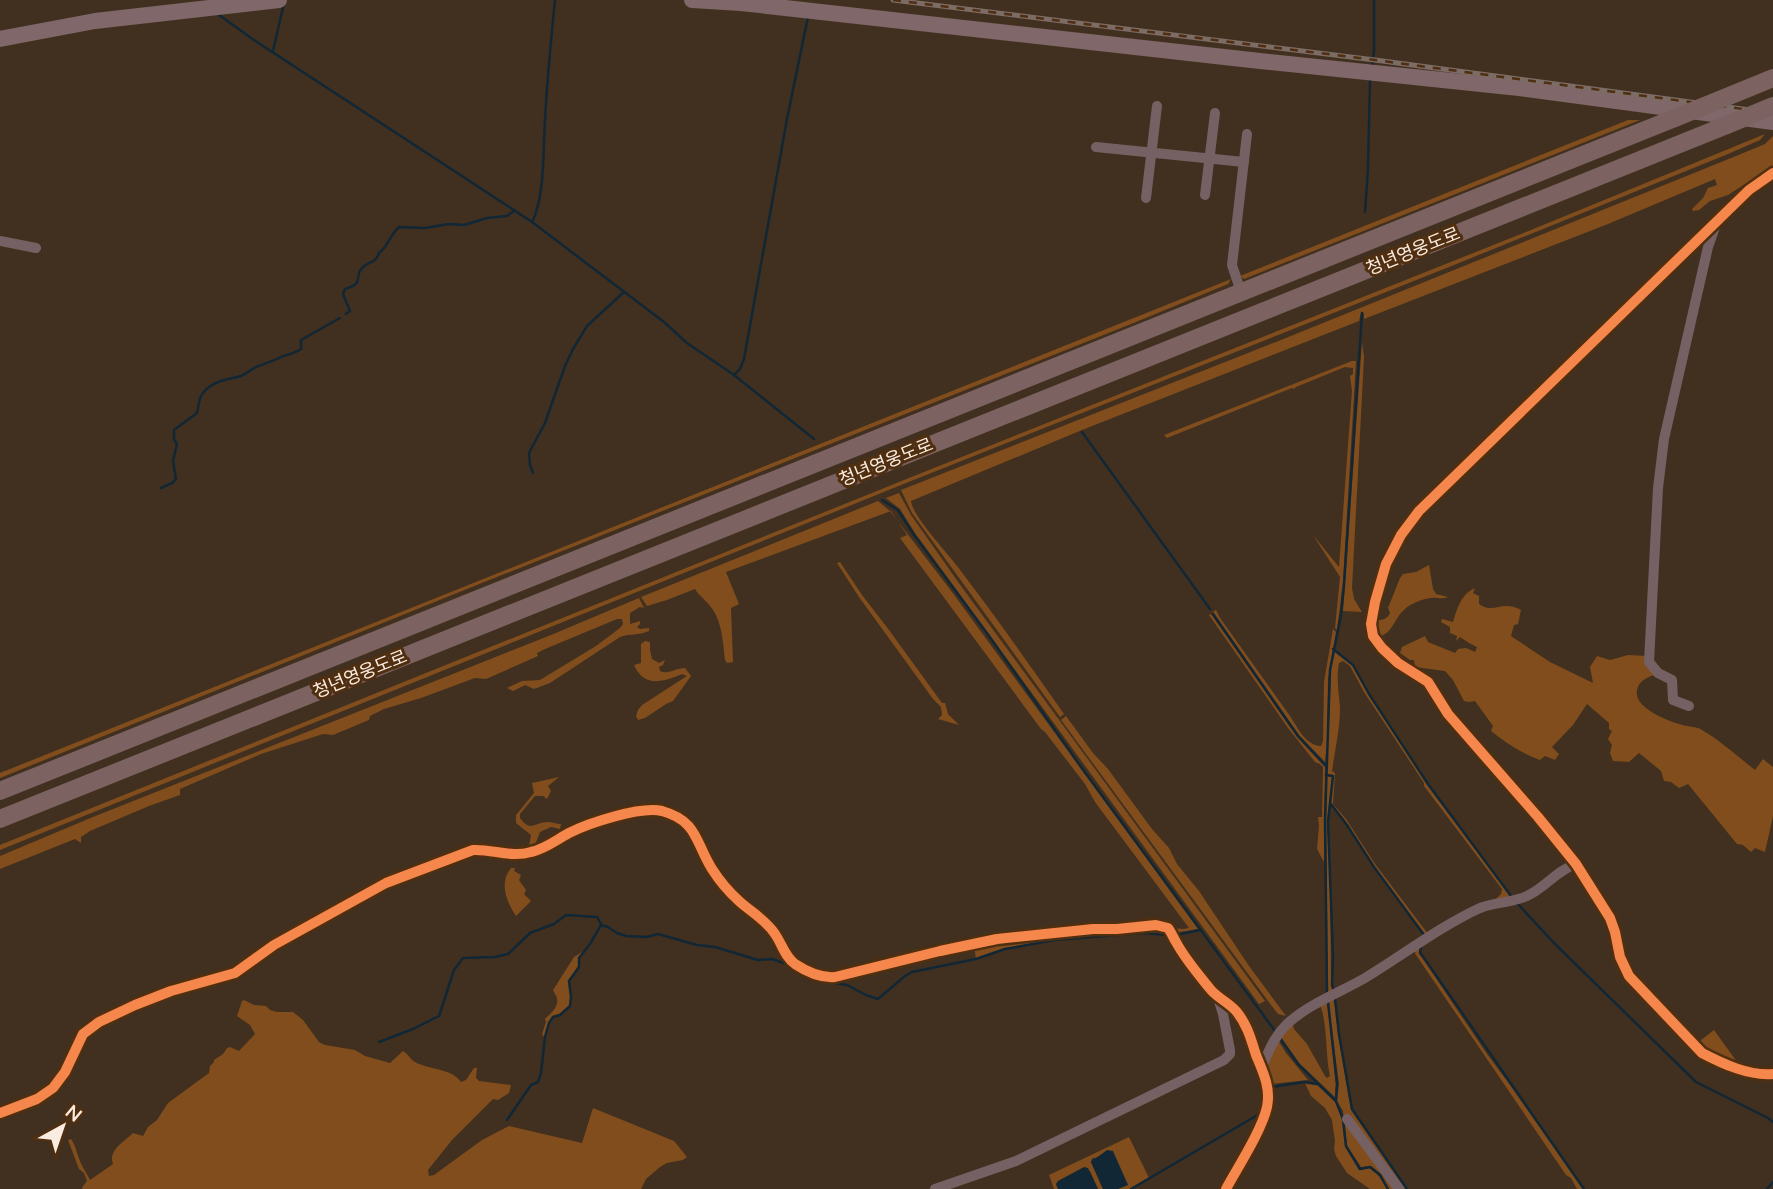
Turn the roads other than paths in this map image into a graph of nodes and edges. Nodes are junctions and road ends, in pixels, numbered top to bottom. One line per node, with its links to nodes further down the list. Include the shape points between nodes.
1 (279, 0): 3 (main road, via 95,21)
2 (692, 0): 8 (main road, via 1519,88)
3 (0, 39)
4 (1773, 78): 20 (highway, 청년영웅도로, bridge)
5 (1157, 106): 11 (street)
6 (1773, 106): 23 (highway, 청년영웅도로, bridge)
7 (1215, 113): 12 (street)
8 (1773, 122)
9 (1247, 134): 13 (street)
10 (1096, 147): 11 (street)
11 (1152, 152): 12 (street); 16 (street)
12 (1210, 159): 13 (street); 15 (street)
13 (1244, 162): 20 (street, via 1232,265)
14 (1773, 173): 17 (street)
15 (1205, 195)
16 (1146, 198)
17 (1718, 220): 21 (street, via 1672,399 1658,488 1649,662 1672,680 1674,699); 24 (street, via 1419,511 1391,551 1375,602 1371,624 1382,648 1428,682 1448,714)
18 (0, 241): 19 (street)
19 (36, 248)
20 (1241, 292): 22 (highway, 청년영웅도로)
21 (1689, 706)
22 (0, 791)
23 (0, 819)
24 (1576, 864): 26 (street, via 1534,893 1469,914 1295,1017 1273,1040); 27 (street, via 1610,918 1629,976 1702,1053 1755,1074)
25 (1218, 998): 26 (street, via 1244,1023); 28 (street, via 1168,928 1156,925 997,939 835,977 822,976 786,956 765,922 731,893 712,869 693,830 675,816 648,810 584,826 528,853 473,850 386,883 235,973 171,991 99,1022 83,1034 53,1088); 30 (street, via 1230,1050 1224,1060 1016,1161)
26 (1262, 1066): 31 (street, via 1268,1092 1264,1118)
27 (1773, 1074)
28 (0, 1113)
29 (1348, 1119): 32 (street)
30 (935, 1189)
31 (1226, 1189)
32 (1399, 1189)

